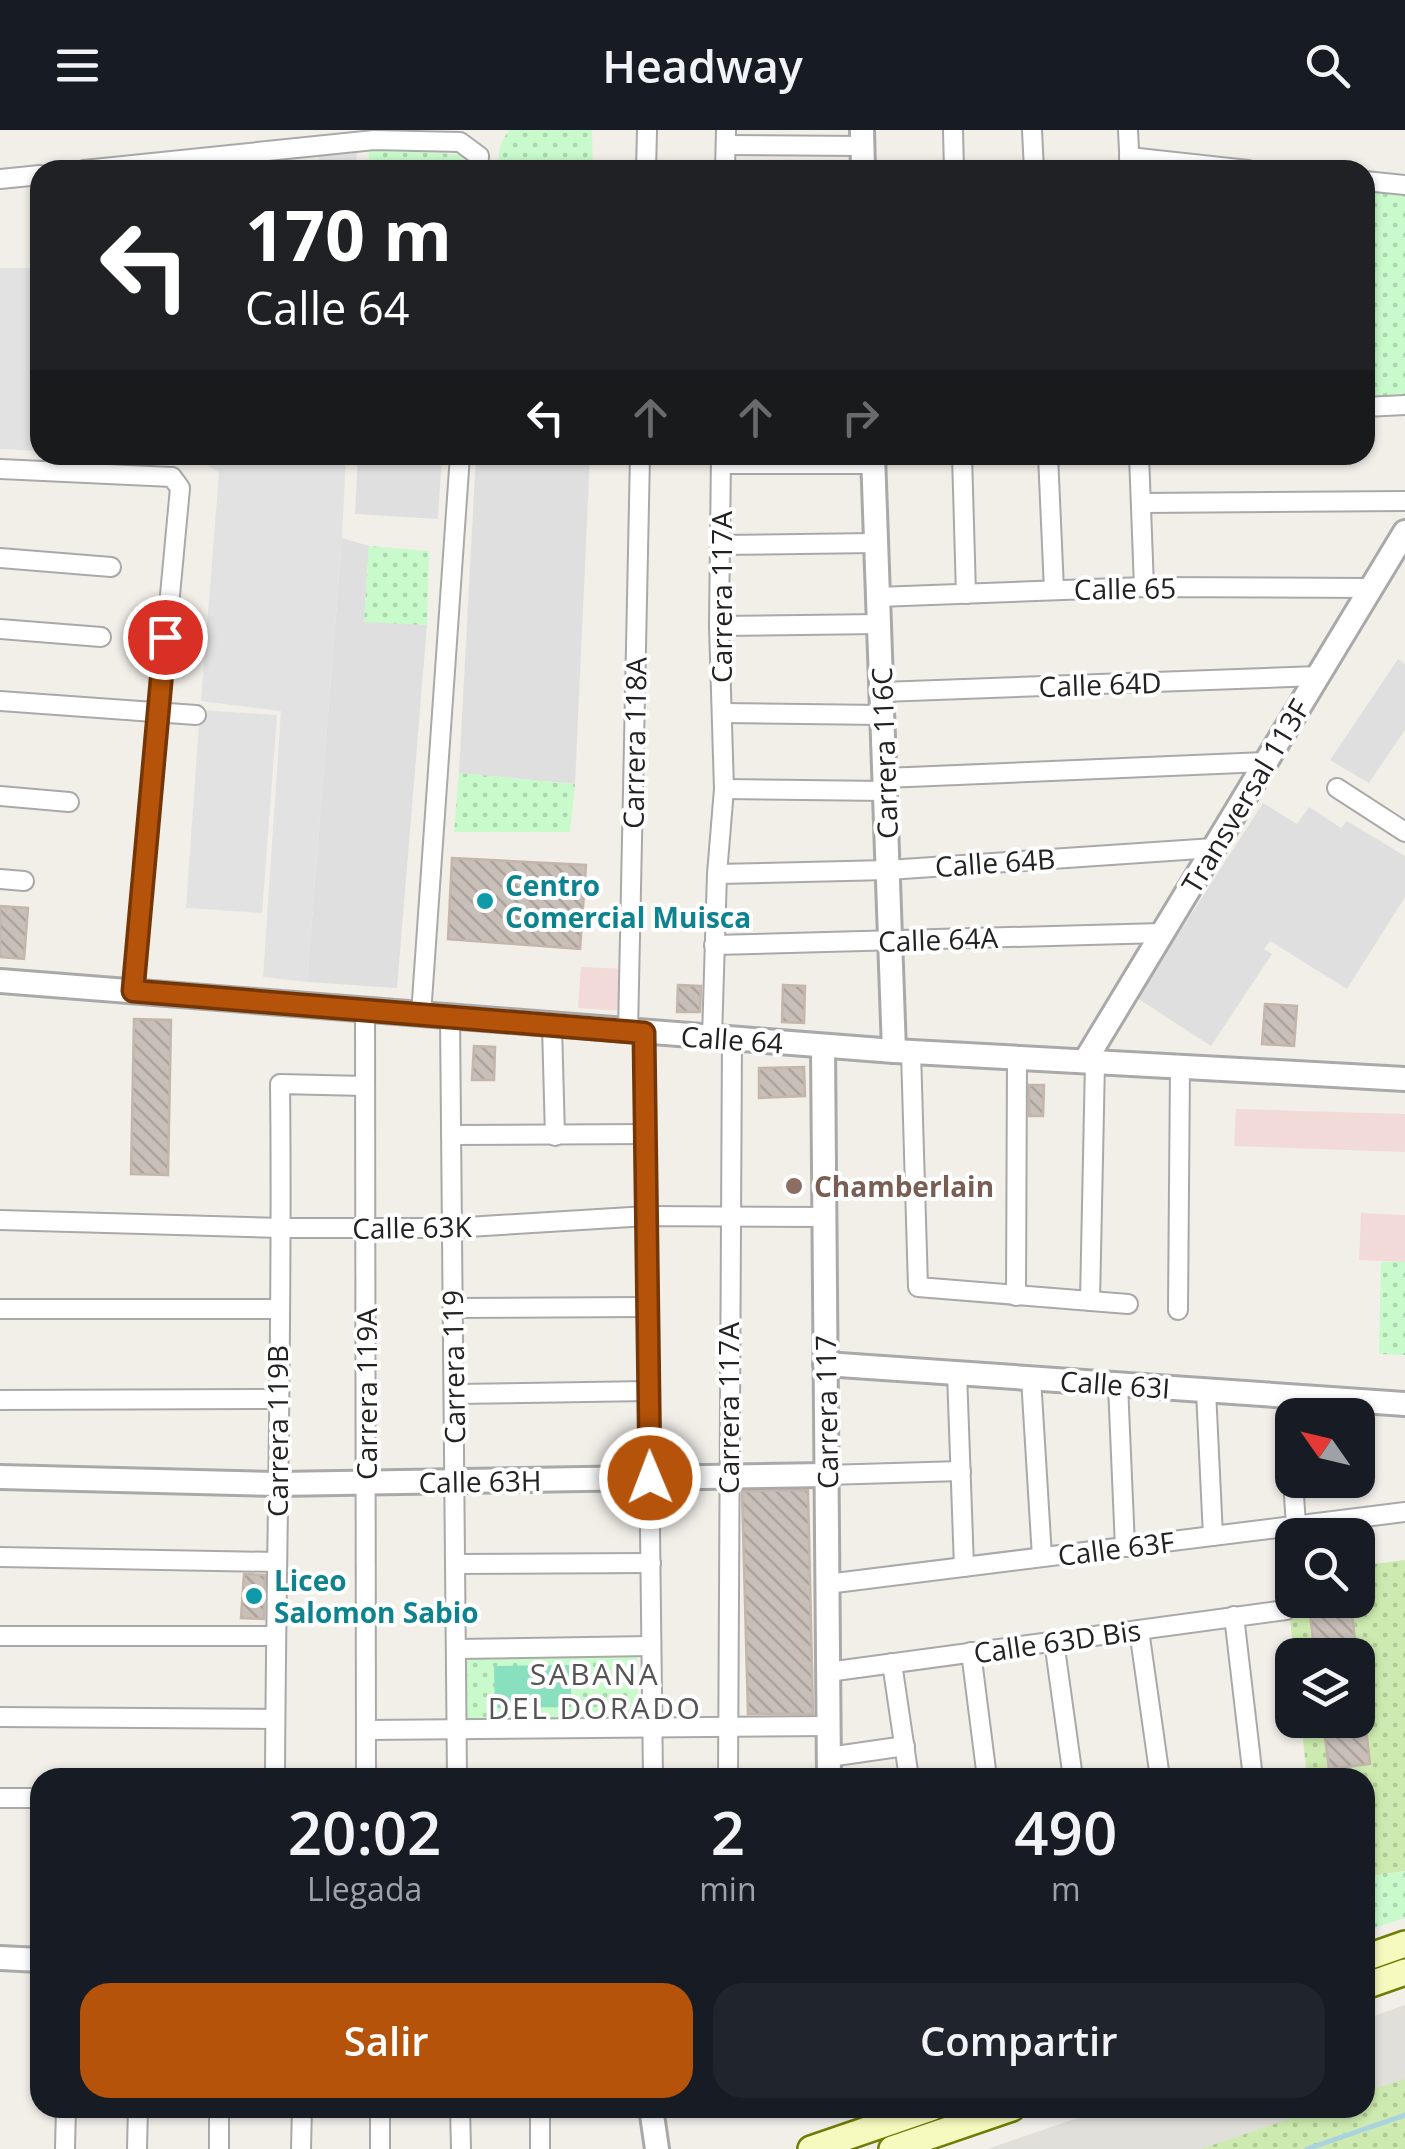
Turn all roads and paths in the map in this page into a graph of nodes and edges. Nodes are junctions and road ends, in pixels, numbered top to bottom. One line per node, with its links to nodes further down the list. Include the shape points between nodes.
1 (647, 130): 11 (street)
2 (953, 130): 12 (street)
3 (1032, 130): 13 (street)
4 (1128, 130): 14 (street)
5 (396, 135): 6 (street); 10 (street, via 460,142)
6 (315, 137): 9 (street)
7 (726, 137): 8 (street)
8 (862, 149)
9 (239, 160)
10 (479, 160)
11 (646, 160)
12 (954, 160)
13 (1034, 160)
14 (1130, 160)
15 (30, 175): 16 (street)
16 (0, 179)
17 (1375, 182): 18 (street)
18 (1405, 185)
19 (1405, 406): 20 (street)
20 (1375, 407)
21 (459, 465): 69 (street)
22 (640, 465): 72 (street, Carrera 118A)
23 (721, 465): 33 (street, Carrera 117A)
24 (873, 465): 32 (street, Carrera 116C)
25 (962, 465): 39 (street)
26 (1048, 465): 38 (street)
27 (1139, 465): 30 (street)
28 (0, 469): 48 (street, via 178,480)
29 (1405, 502): 30 (street)
30 (1141, 503): 36 (street)
31 (1405, 532): 37 (street, Transversal 113F)
32 (876, 543): 33 (street); 40 (street, Carrera 116C)
33 (720, 545): 42 (street, Carrera 117A)
34 (0, 558): 35 (street)
35 (111, 568)
36 (1144, 586): 37 (street, Calle 65); 38 (street, Calle 65)
37 (1371, 588): 45 (street, Transversal 113F)
38 (1054, 590): 39 (street, Calle 65)
39 (966, 594): 40 (street, Calle 65)
40 (878, 597): 41 (street, Carrera 116C)
41 (879, 624): 42 (street); 47 (street, Carrera 116C)
42 (719, 626): 49 (street, Carrera 117A)
43 (0, 629): 44 (street)
44 (101, 637)
45 (1318, 676): 47 (street, Calle 64D); 51 (street, Transversal 113F)
46 (0, 702): 48 (street)
47 (882, 703): 49 (street, Calle 64D); 52 (street, Carrera 116C)
48 (158, 712): 50 (street); 67 (street)
49 (722, 713): 54 (street, Carrera 117A)
50 (196, 714)
51 (1266, 762): 52 (street); 58 (street, Transversal 113F)
52 (885, 784): 54 (street); 59 (street, Carrera 116C)
53 (1336, 788): 57 (street)
54 (724, 789): 60 (street, Carrera 117A)
55 (0, 796): 56 (street)
56 (69, 802)
57 (1405, 832)
58 (1214, 848): 59 (street, Calle 64B); 63 (street, Transversal 113F)
59 (888, 870): 60 (street, Calle 64B); 64 (street, Carrera 116C)
60 (716, 874): 65 (street, Carrera 117A)
61 (0, 880): 62 (street)
62 (24, 880)
63 (1162, 932): 64 (street, Calle 64A); 77 (street, Transversal 113F)
64 (890, 941): 65 (street, Calle 64A); 75 (street, Carrera 116C)
65 (714, 945): 73 (street, Carrera 117A)
66 (0, 981): 67 (street, Calle 64)
67 (133, 991): 68 (street, Calle 64)
68 (365, 1010): 69 (street, Calle 64); 80 (street, Carrera 119A)
69 (422, 1015): 70 (street, Calle 64)
70 (450, 1017): 71 (street, Calle 64); 81 (street, Carrera 119)
71 (552, 1026): 72 (street, Calle 64); 83 (street)
72 (636, 1032): 73 (street, Calle 64); 82 (street, Carrera 118A)
73 (722, 1038): 74 (street, Calle 64); 85 (street, Carrera 117A)
74 (823, 1046): 75 (street, Calle 64); 86 (street, Carrera 117)
75 (902, 1052): 76 (street, Calle 64); 91 (street, via 918,1287)
76 (1017, 1058): 77 (street, Calle 64); 91 (street)
77 (1090, 1062): 78 (street, Calle 64); 92 (street)
78 (1180, 1067): 79 (street, Calle 64); 98 (street)
79 (1404, 1078)
80 (366, 1086): 88 (street, Carrera 119B, via 280,1084); 89 (street, Carrera 119A)
81 (451, 1134): 83 (street); 90 (street, Carrera 119)
82 (646, 1134): 83 (street); 84 (street, Carrera 118A)
83 (555, 1136)
84 (646, 1216): 85 (street, Calle 63K); 90 (street, Calle 63K); 94 (street, Carrera 118A)
85 (729, 1217): 86 (street, Calle 63K); 112 (street, Carrera 117A)
86 (824, 1218): 99 (street, Carrera 117)
87 (0, 1220): 88 (street, Calle 63K)
88 (282, 1228): 89 (street, Calle 63K); 97 (street, Carrera 119B)
89 (367, 1228): 90 (street, Calle 63K); 116 (street, Carrera 119A)
90 (451, 1228): 95 (street, Carrera 119)
91 (1016, 1296): 92 (street)
92 (1090, 1301): 93 (street)
93 (1128, 1304)
94 (647, 1307): 95 (street); 103 (street, Carrera 118A)
95 (453, 1308): 105 (street, Carrera 119)
96 (0, 1309): 97 (street)
97 (278, 1309): 107 (street, Carrera 119B)
98 (1178, 1310)
99 (825, 1364): 100 (street, Calle 63I); 111 (street, Carrera 117)
100 (957, 1374): 101 (street, Calle 63I); 110 (street)
101 (1030, 1378): 102 (street, Calle 63I); 124 (street)
102 (1118, 1384): 104 (street, Calle 63I); 122 (street)
103 (648, 1390): 105 (street); 114 (street, Carrera 118A)
104 (1206, 1390): 106 (street, Calle 63I); 121 (street)
105 (454, 1394): 115 (street, Carrera 119)
106 (1288, 1396): 109 (street, Calle 63I)
107 (277, 1399): 108 (street); 117 (street, Carrera 119B)
108 (0, 1400)
109 (1405, 1404)
110 (960, 1471): 111 (street, Calle 63H); 128 (street)
111 (826, 1475): 112 (street, Calle 63H); 129 (street, Carrera 117)
112 (728, 1476): 114 (street, Calle 63H); 145 (street, Carrera 117A)
113 (0, 1477): 117 (street, Calle 63H)
114 (650, 1478): 115 (street, Calle 63H); 126 (street, Carrera 118A)
115 (454, 1481): 116 (street, Calle 63H); 127 (street, Carrera 119)
116 (366, 1482): 117 (street, Calle 63H); 146 (street, Carrera 119A)
117 (277, 1484): 125 (street, Carrera 119B)
118 (1405, 1512): 119 (street, Calle 63F)
119 (1358, 1518)
120 (1275, 1529): 121 (street, Calle 63F)
121 (1214, 1536): 122 (street, Calle 63F)
122 (1125, 1547): 124 (street, Calle 63F)
123 (0, 1557): 125 (street)
124 (1042, 1557): 128 (street, Calle 63F)
125 (276, 1562): 134 (street, Carrera 119B)
126 (650, 1562): 127 (street); 136 (street, Carrera 118A)
127 (455, 1564): 137 (street, Carrera 119)
128 (964, 1567): 129 (street, Calle 63F)
129 (827, 1584): 140 (street, Carrera 117)
130 (1275, 1611): 131 (street, Calle 63D Bis)
131 (1234, 1616): 132 (street, Calle 63D Bis); 159 (street)
132 (1139, 1630): 135 (street, Calle 63D Bis); 158 (street)
133 (0, 1636): 134 (street)
134 (276, 1636): 142 (street, Carrera 119B)
135 (1054, 1641): 138 (street, Calle 63D Bis); 157 (street)
136 (652, 1646): 137 (street); 143 (street, Carrera 118A)
137 (456, 1649): 147 (street, Carrera 119)
138 (971, 1652): 139 (street, Calle 63D Bis); 156 (street)
139 (892, 1663): 140 (street, Calle 63D Bis); 148 (street)
140 (828, 1672): 144 (street, Carrera 117)
141 (0, 1717): 142 (street)
142 (275, 1719): 150 (street, Carrera 119B)
143 (652, 1726): 145 (street); 147 (street); 153 (street, Carrera 118A)
144 (829, 1726): 145 (street); 149 (street, Carrera 117)
145 (728, 1728): 154 (street, Carrera 117A)
146 (366, 1730): 147 (street); 151 (street, Carrera 119A)
147 (457, 1730): 152 (street, Carrera 119)
148 (905, 1746): 149 (street); 155 (street)
149 (829, 1767)
150 (274, 1768)
151 (366, 1768)
152 (458, 1768)
153 (653, 1768)
154 (728, 1768)
155 (908, 1768)
156 (986, 1768)
157 (1072, 1768)
158 (1159, 1768)
159 (1252, 1768)
160 (0, 1798): 161 (street)
161 (30, 1798)
162 (1405, 1944): 163 (main road)
163 (1375, 1954)
164 (0, 1958): 165 (street)
165 (30, 1960)
166 (1405, 1972): 167 (main road)
167 (1375, 1982)
168 (66, 2118): 178 (street)
169 (138, 2118): 179 (street)
170 (219, 2118): 180 (street)
171 (302, 2118): 181 (street)
172 (380, 2118): 182 (street)
173 (460, 2118): 183 (street)
174 (540, 2118): 184 (street)
175 (653, 2118): 185 (street)
176 (902, 2118): 186 (main road)
177 (983, 2118): 187 (main road)
178 (65, 2149)
179 (138, 2149)
180 (219, 2149)
181 (301, 2149)
182 (380, 2149)
183 (460, 2149)
184 (540, 2149)
185 (657, 2149)
186 (811, 2149)
187 (892, 2149)

